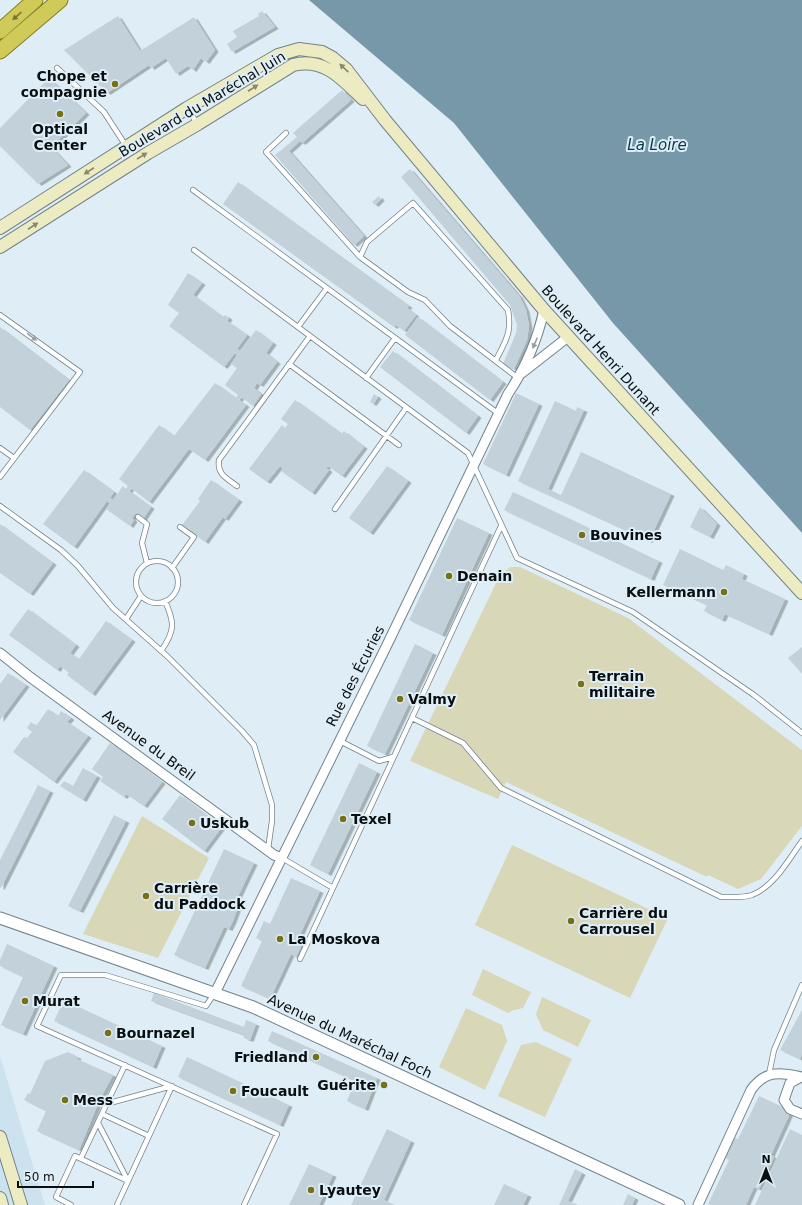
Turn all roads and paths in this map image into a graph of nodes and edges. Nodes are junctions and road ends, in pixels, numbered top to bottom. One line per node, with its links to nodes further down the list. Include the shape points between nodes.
1 (34, 0): 3 (highway, one-way to 3)
2 (56, 4): 4 (highway); 5 (highway)
3 (0, 31)
4 (0, 51)
5 (0, 58)
6 (57, 68): 11 (lane, via 104,112)
7 (187, 108): 8 (main road, Boulevard du Maréchal Juin, one-way to 7, via 346,68 333,58 312,50 300,49 278,55); 9 (lane); 11 (main road, Boulevard du Maréchal Juin)
8 (385, 120): 9 (main road, Boulevard du Maréchal Juin, one-way to 8, via 285,68 309,62 327,67 339,76); 18 (main road, Boulevard Henri Dunant)
9 (198, 124): 14 (main road, Boulevard du Maréchal Juin, one-way to 9)
10 (286, 134): 16 (lane, via 266,152)
11 (126, 147): 13 (main road, Boulevard du Maréchal Juin, one-way to 13)
12 (193, 190): 17 (lane)
13 (0, 228)
14 (0, 247)
15 (194, 250): 20 (lane)
16 (360, 257): 24 (lane, via 408,292 425,300 450,326); 24 (lane, via 367,242 413,203 508,310 511,325)
17 (327, 288): 20 (lane); 23 (lane)
18 (544, 310): 22 (main road, Boulevard Henri Dunant); 26 (street, Rue des Écuries, one-way to 26, via 538,335)
19 (0, 315): 33 (lane, one-way to 33, via 80,372)
20 (298, 327): 21 (lane)
21 (310, 336): 25 (lane); 27 (lane)
22 (568, 337): 26 (street, Rue des Écuries); 44 (main road, Boulevard Henri Dunant)
23 (395, 338): 27 (lane); 29 (lane)
24 (496, 360): 26 (lane)
25 (289, 364): 30 (lane); 36 (lane, via 219,460 220,473)
26 (520, 376): 29 (street, Rue des Écuries)
27 (366, 378): 28 (lane)
28 (406, 408): 30 (lane); 34 (lane, via 468,453)
29 (499, 414): 34 (street, Rue des Écuries)
30 (387, 436): 31 (lane); 38 (lane)
31 (400, 445)
32 (0, 448): 33 (lane)
33 (14, 458): 35 (lane)
34 (474, 463): 41 (lane); 52 (street, Rue des Écuries)
35 (0, 477)
36 (237, 486)
37 (0, 506): 47 (lane, via 61,550)
38 (335, 509)
39 (138, 517): 42 (lane, via 147,524 142,543)
40 (180, 526): 43 (lane, via 194,537)
41 (501, 526): 50 (lane); 51 (lane, via 517,558 633,612 754,695)
42 (147, 563): 43 (lane, via 159,561); 45 (lane, via 140,568 135,582)
43 (172, 568): 46 (lane, via 178,585 171,597)
44 (802, 593)
45 (141, 596): 46 (lane, via 152,602); 47 (lane)
46 (165, 601): 48 (lane, via 173,630)
47 (126, 619): 48 (lane)
48 (160, 651): 55 (lane, via 254,745 272,805)
49 (0, 653): 55 (street, Avenue du Breil)
50 (412, 718): 53 (lane); 54 (lane, via 463,743 501,788 721,897 751,895 764,888)
51 (802, 733)
52 (339, 740): 53 (lane, via 379,761); 56 (street, Rue des Écuries)
53 (393, 757): 57 (lane)
54 (802, 841)
55 (268, 849): 56 (street, Avenue du Breil)
56 (282, 858): 57 (lane); 61 (street, Rue des Écuries)
57 (333, 888): 59 (lane)
58 (0, 918): 61 (street, Avenue du Maréchal Foch)
59 (300, 960)
60 (802, 985): 63 (lane, via 774,1050)
61 (215, 992): 62 (lane, via 206,1006 105,975 61,975 37,1026); 80 (street, Avenue du Maréchal Foch, via 291,1024)
62 (125, 1065): 65 (lane); 66 (lane)
63 (769, 1074): 64 (street); 81 (street, via 757,1081 751,1090)
64 (802, 1077): 68 (street, via 790,1083 784,1100 790,1109)
65 (172, 1086): 66 (lane); 70 (lane); 79 (lane, via 277,1134)
66 (106, 1104): 67 (lane)
67 (102, 1114): 69 (lane); 70 (lane)
68 (802, 1114)
69 (98, 1123): 72 (lane); 73 (lane)
70 (149, 1136): 73 (lane)
71 (0, 1137): 76 (main road)
72 (81, 1158): 73 (lane); 77 (lane, via 75,1156 56,1197)
73 (128, 1181): 78 (lane)
74 (0, 1198): 75 (main road)
75 (2, 1205)
76 (20, 1205)
77 (71, 1205)
78 (117, 1205)
79 (244, 1205)
80 (678, 1205)
81 (698, 1205)

